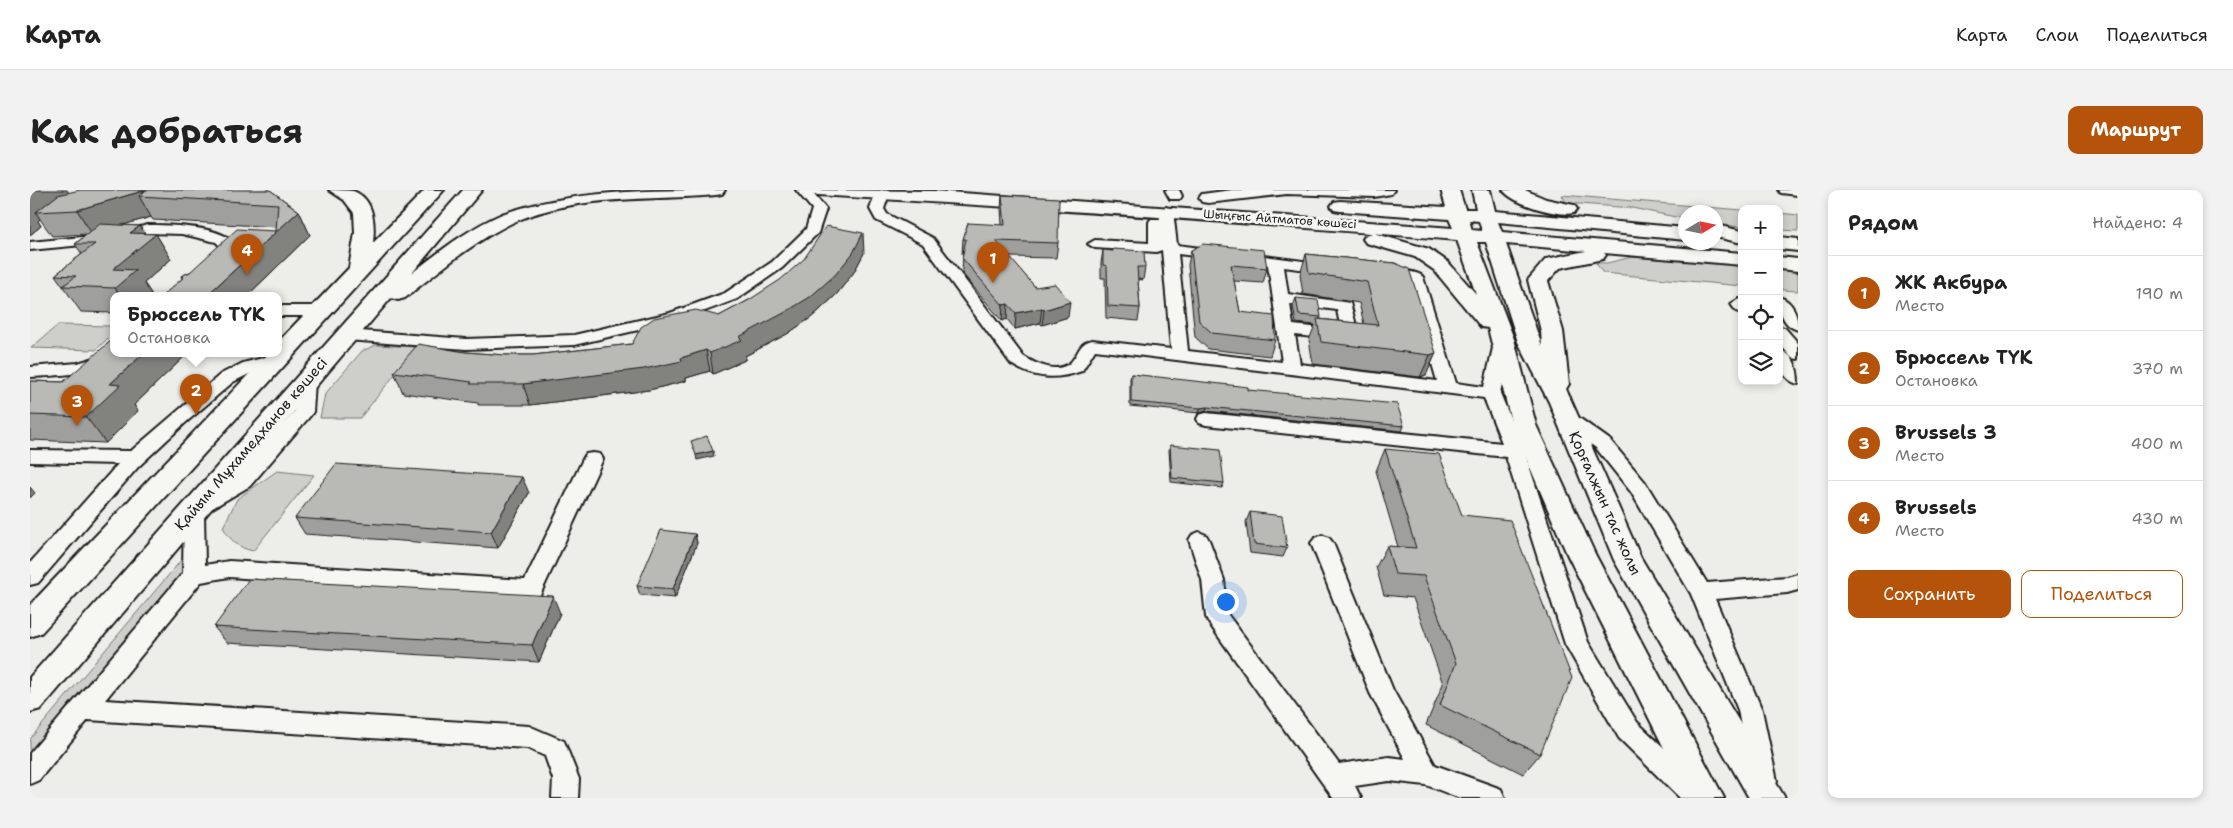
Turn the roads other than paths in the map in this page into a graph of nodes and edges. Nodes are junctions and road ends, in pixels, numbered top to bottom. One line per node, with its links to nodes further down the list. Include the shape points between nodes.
1 (338, 190): 40 (main road, via 359,202 367,221)
2 (435, 190): 40 (main road)
3 (473, 190): 48 (main road, Қайым Мұхамедханов көшесі)
4 (716, 190): 48 (main road, via 571,200 510,217 461,246)
5 (803, 190): 48 (street, via 819,209 813,230 808,235 777,265 731,296 675,317 574,340 466,344)
6 (818, 190): 16 (main road, Шыңғыс Айтматов көшесі)
7 (1072, 190): 18 (main road, Шыңғыс Айтматов көшесі)
8 (1282, 190): 17 (main road)
9 (1291, 190): 10 (main road)
10 (1385, 190)
11 (1450, 190): 19 (main road)
12 (1481, 190): 21 (main road, Қорғалжын тас жолы)
13 (1512, 190): 20 (main road, via 1523,197 1564,209)
14 (1786, 190): 15 (street)
15 (1798, 192)
16 (882, 194): 18 (main road, Шыңғыс Айтматов көшесі); 53 (street, via 877,210 881,217 928,241 1017,360 1032,370 1061,372 1076,367 1092,345)
17 (1208, 198): 18 (main road, Шыңғыс Айтматов көшесі); 19 (main road, Шыңғыс Айтматов көшесі)
18 (1169, 204): 24 (main road, Шыңғыс Айтматов көшесі); 29 (street, via 1156,248); 34 (street); 50 (main road, via 1308,232 1359,237 1422,253 1454,279)
19 (1457, 214): 21 (main road, Шыңғыс Айтматов көшесі); 24 (main road)
20 (1678, 222)
21 (1490, 226): 24 (main road, Шыңғыс Айтматов көшесі); 30 (main road, Шыңғыс Айтматов көшесі); 62 (main road, Қорғалжын тас жолы, via 1529,342)
22 (45, 232): 32 (street)
23 (1723, 233): 25 (main road)
24 (1465, 234): 50 (main road)
25 (1738, 237)
26 (1723, 238): 27 (main road)
27 (1738, 238)
28 (1783, 243): 31 (main road)
29 (1095, 244)
30 (1678, 244)
31 (1798, 244)
32 (30, 245): 43 (street, via 114,238 148,229 182,230 221,239 227,245 230,259)
33 (1678, 246): 62 (main road, via 1553,262 1538,280 1552,331 1554,373)
34 (1170, 250): 37 (street); 53 (street)
35 (1705, 250): 36 (main road, Шыңғыс Айтматов көшесі)
36 (1738, 259)
37 (1275, 262): 41 (street); 44 (street)
38 (1783, 263): 39 (main road)
39 (1798, 264)
40 (359, 269): 46 (main road)
41 (1340, 269)
42 (1368, 272): 60 (street, via 1415,277)
43 (199, 292)
44 (1281, 298): 47 (street); 47 (street, via 1344,306 1351,336)
45 (282, 311): 46 (street)
46 (320, 311): 51 (main road)
47 (1286, 329): 57 (street)
48 (347, 335): 69 (main road, Қайым Мұхамедханов көшесі)
49 (1783, 337): 52 (street)
50 (1503, 339): 61 (street); 87 (main road, via 1524,425 1581,554)
51 (282, 354)
52 (1798, 354)
53 (1180, 355): 57 (street)
54 (118, 357): 58 (street, via 103,364 77,369)
55 (278, 359): 67 (street, via 249,367 227,378); 76 (main road)
56 (1783, 361): 59 (street)
57 (1292, 368): 60 (street)
58 (30, 372)
59 (1798, 379)
60 (1448, 388): 61 (street)
61 (1491, 392): 64 (street)
62 (1565, 410): 75 (street, via 1603,444 1638,487); 82 (main road, Қорғалжын тас жолы, via 1628,560)
63 (1206, 420): 64 (street)
64 (1514, 451): 86 (street, via 1577,644 1628,730)
65 (30, 456): 67 (street)
66 (593, 459): 72 (street, via 532,589 229,569)
67 (134, 460): 68 (street); 73 (street)
68 (30, 463)
69 (194, 510): 72 (street); 77 (main road, Қайым Мұхамедханов көшесі)
70 (1199, 540): 81 (street, via 1213,580 1218,617)
71 (1322, 543): 80 (street, via 1382,693)
72 (194, 575): 78 (street)
73 (30, 577)
74 (1798, 582): 75 (street)
75 (1701, 592): 82 (street, via 1750,710)
76 (30, 624)
77 (30, 699)
78 (82, 709): 79 (street); 83 (street, via 529,737 555,749 566,779)
79 (30, 772)
80 (1426, 773): 81 (street, via 1389,769); 85 (street)
81 (1333, 777): 84 (street)
82 (1767, 797)
83 (565, 798)
84 (1348, 798)
85 (1492, 798)
86 (1698, 798)
87 (1707, 798)

